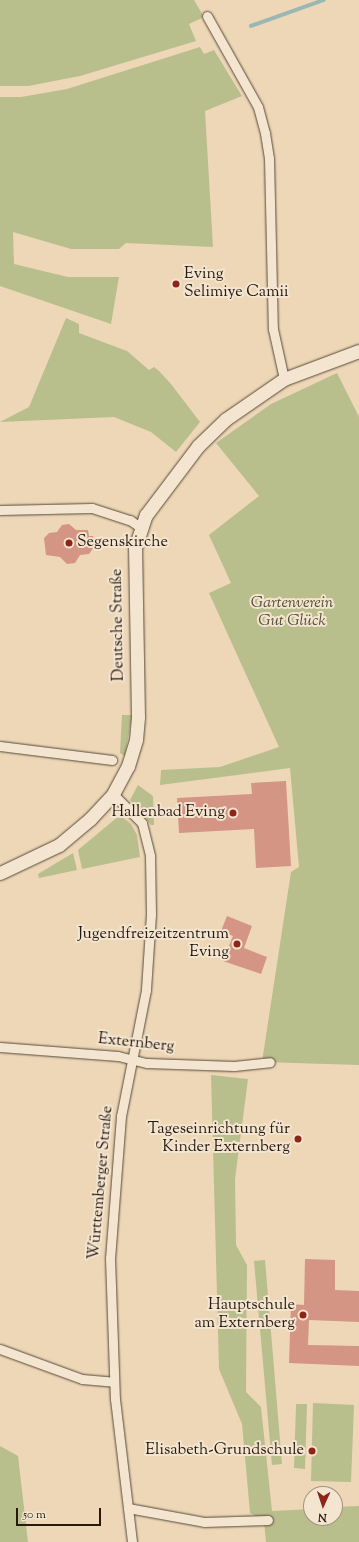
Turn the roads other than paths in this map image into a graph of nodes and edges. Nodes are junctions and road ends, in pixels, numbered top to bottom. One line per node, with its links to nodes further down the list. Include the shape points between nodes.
1 (207, 16): 3 (street, via 258,107 265,133 269,158 273,329)
2 (359, 352): 3 (street, Deutsche Straße)
3 (284, 379): 5 (street, Deutsche Straße, via 213,431 146,515)
4 (0, 510): 5 (street, via 92,508 130,520)
5 (141, 528): 8 (street, Deutsche Straße, via 135,548 134,583 138,717 136,740 128,766)
6 (0, 746): 7 (street)
7 (112, 760)
8 (113, 794): 9 (street, Deutsche Straße, via 90,819 59,845); 11 (street, Württemberger Straße, via 142,823 150,856 151,914 146,990)
9 (0, 873)
10 (0, 1047): 11 (street, Externberg)
11 (131, 1059): 12 (street, Externberg, via 147,1063 234,1066); 14 (street, Württemberger Straße, via 116,1164 110,1258)
12 (270, 1062)
13 (0, 1349): 14 (street, via 82,1379)
14 (114, 1382): 15 (street, Württemberger Straße)
15 (128, 1508): 16 (street, via 204,1522); 17 (street, Württemberger Straße)
16 (268, 1520)
17 (132, 1542)

